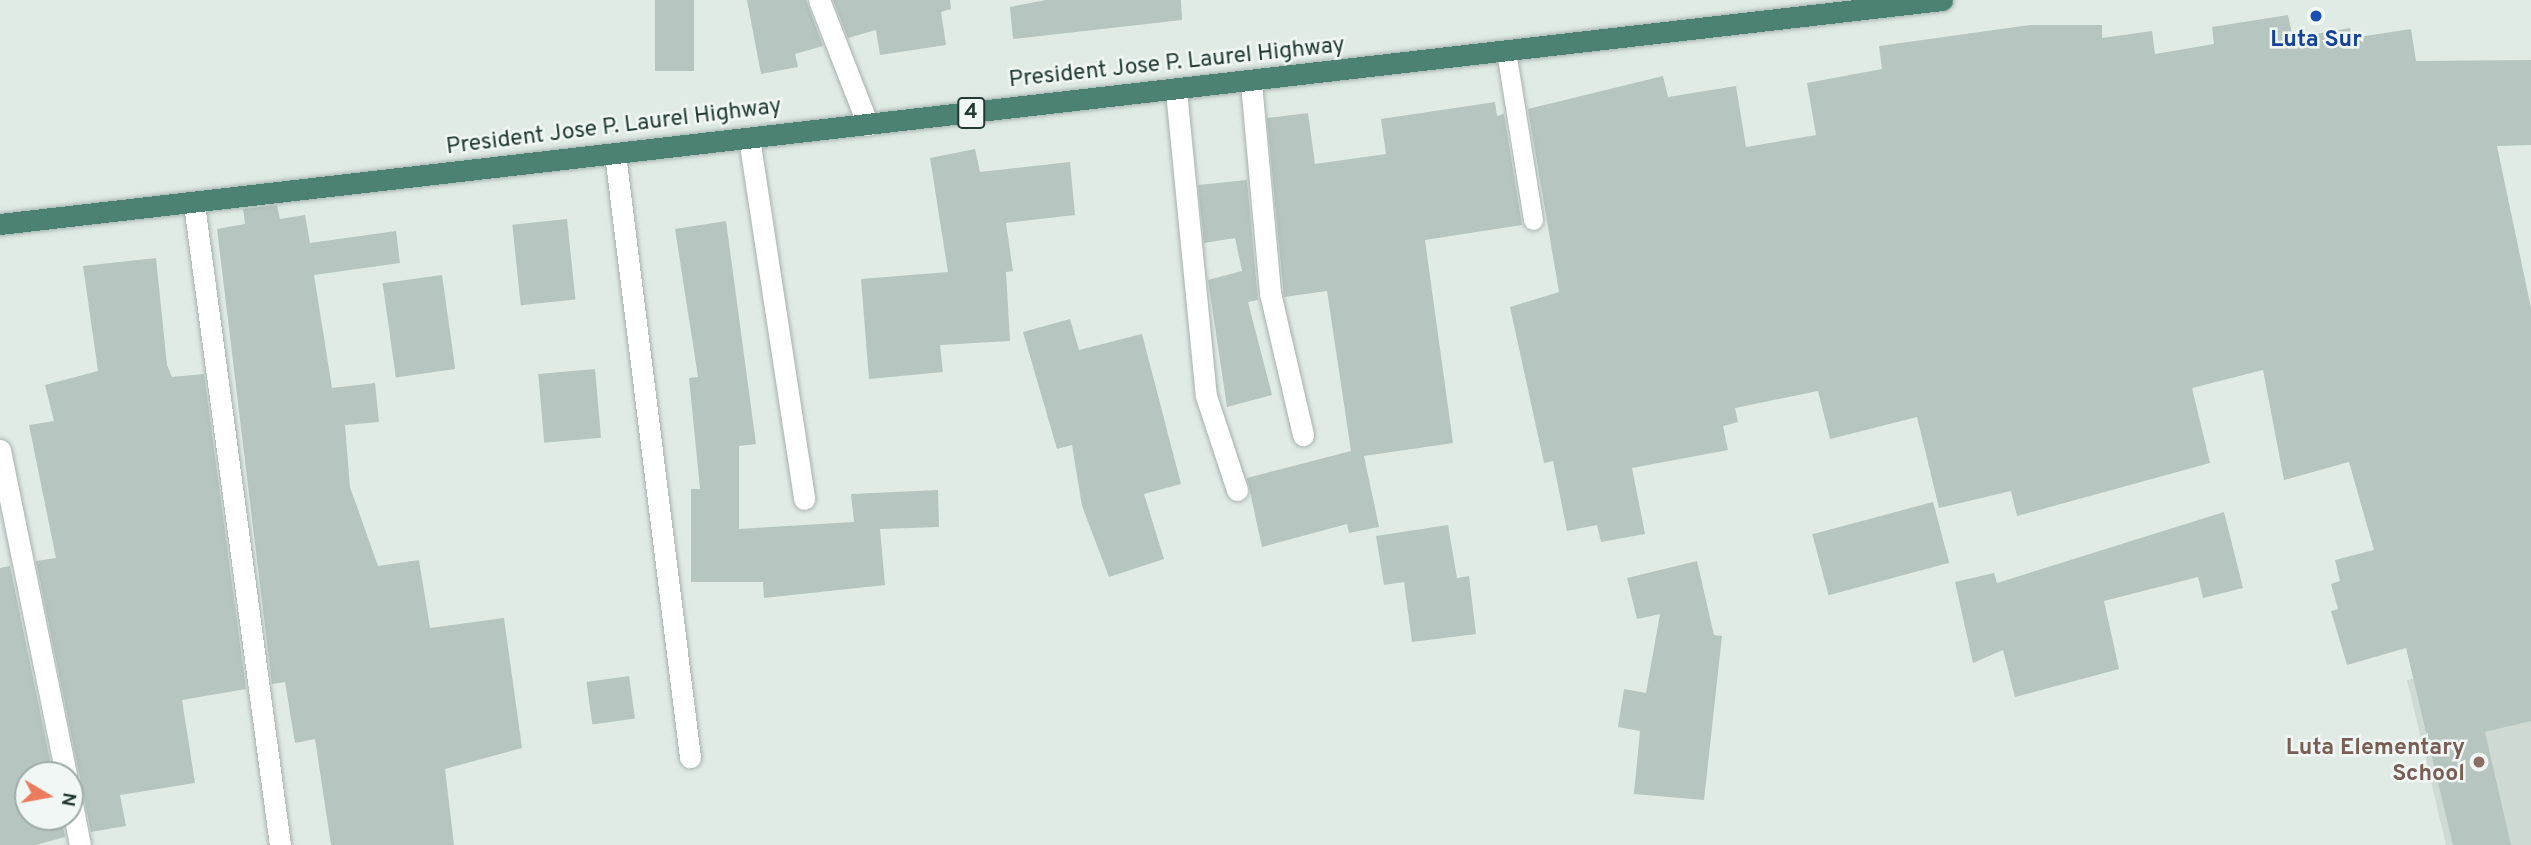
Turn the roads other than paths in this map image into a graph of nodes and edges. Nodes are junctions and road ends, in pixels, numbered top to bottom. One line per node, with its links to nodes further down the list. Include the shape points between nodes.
1 (819, 0): 7 (street)
2 (1942, 0): 3 (highway, President Jose P. Laurel Highway / 4)
3 (1815, 6): 4 (highway, President Jose P. Laurel Highway / 4)
4 (1506, 51): 5 (highway, President Jose P. Laurel Highway / 4); 11 (lane)
5 (1251, 83): 6 (highway, President Jose P. Laurel Highway / 4); 13 (street, via 1270,293)
6 (1176, 91): 7 (highway, President Jose P. Laurel Highway / 4); 15 (street, via 1206,396)
7 (868, 125): 8 (highway, President Jose P. Laurel Highway / 4)
8 (749, 138): 9 (highway, President Jose P. Laurel Highway / 4); 16 (street)
9 (615, 154): 10 (highway, President Jose P. Laurel Highway / 4); 17 (street)
10 (194, 205): 12 (highway, President Jose P. Laurel Highway / 4); 19 (street)
11 (1533, 220)
12 (0, 224)
13 (1303, 435)
14 (0, 450): 18 (street)
15 (1237, 490)
16 (804, 499)
17 (690, 757)
18 (63, 761)
19 (280, 845)

